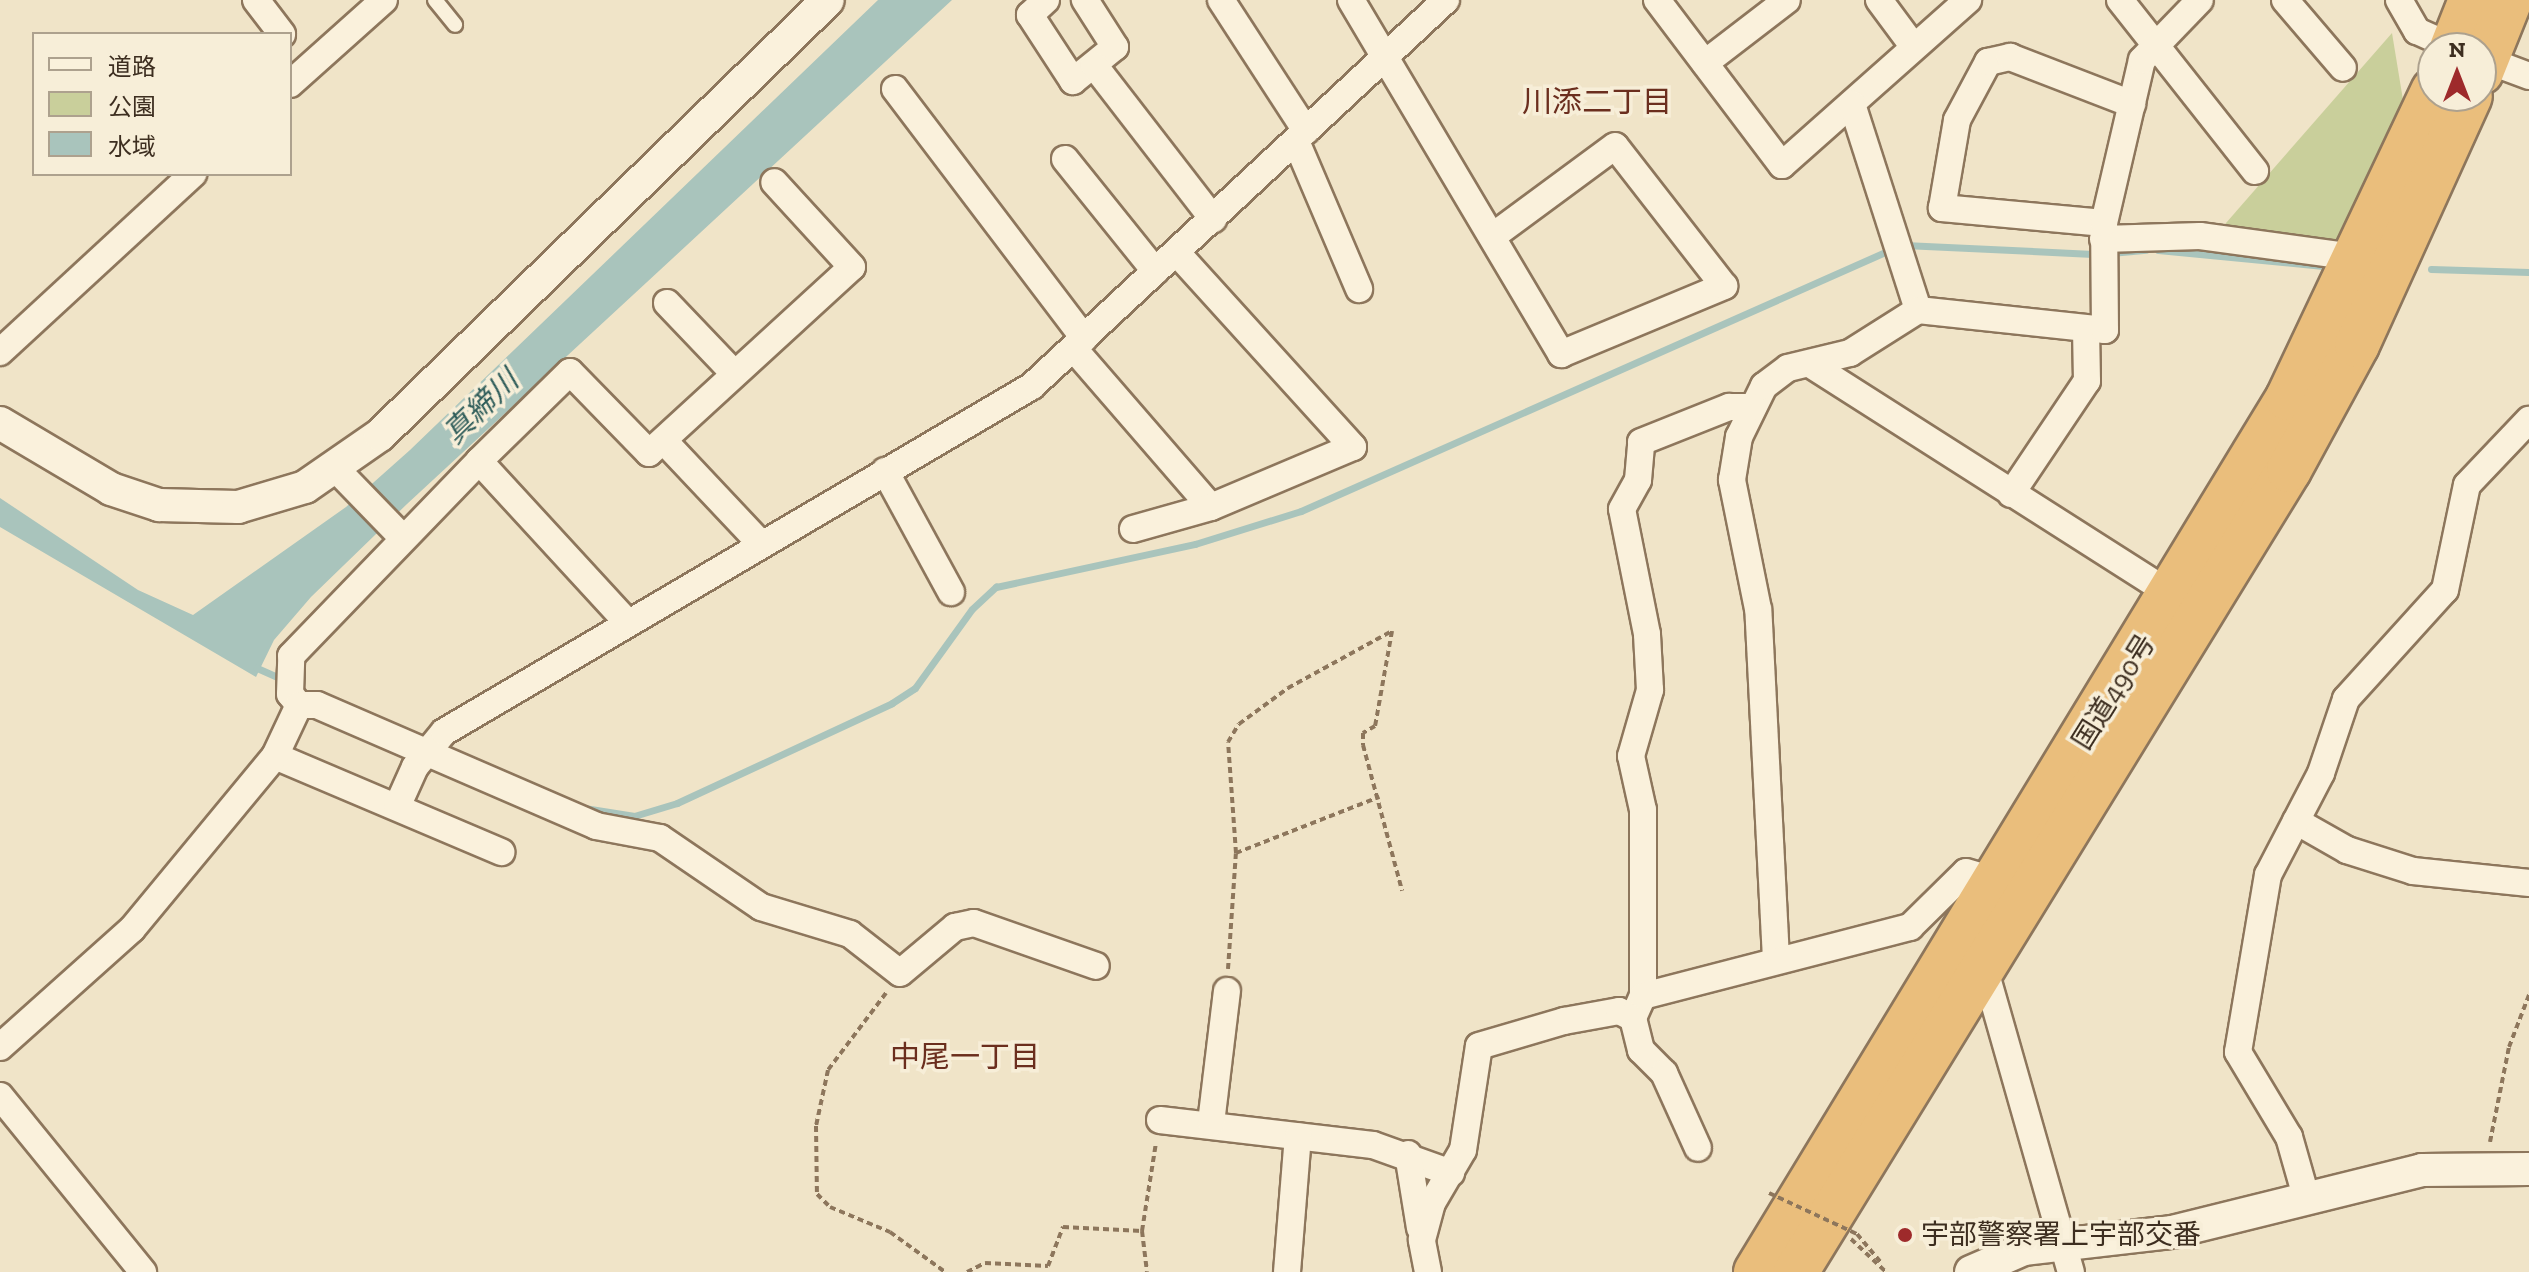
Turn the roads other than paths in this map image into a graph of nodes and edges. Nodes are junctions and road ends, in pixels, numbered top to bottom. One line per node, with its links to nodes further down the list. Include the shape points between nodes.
1 (256, 0): 21 (street)
2 (384, 0): 33 (street)
3 (435, 0): 20 (lane)
4 (828, 0): 65 (street)
5 (1046, 0): 30 (street, via 1030,15 1073,81)
6 (1085, 0): 30 (street, via 1115,47)
7 (1221, 0): 40 (street)
8 (1351, 0): 28 (street)
9 (1446, 0): 28 (street)
10 (1657, 0): 29 (street)
11 (1787, 0): 29 (street)
12 (1879, 0): 26 (street)
13 (1968, 0): 26 (street)
14 (2120, 0): 25 (street)
15 (2200, 0): 25 (street)
16 (2285, 0): 31 (street)
17 (2399, 0): 22 (street)
18 (2471, 0): 23 (highway, 国道490号)
19 (2510, 0): 24 (highway, 国道490号)
20 (455, 25)
21 (280, 32)
22 (2419, 32)
23 (2469, 32)
24 (2488, 32)
25 (2154, 44): 37 (street, via 2142,60); 42 (street)
26 (1913, 46): 36 (street)
27 (292, 51): 33 (street)
28 (1385, 56): 40 (street); 47 (street)
29 (1705, 63): 36 (street, via 1782,165)
30 (1094, 65): 45 (street)
31 (2343, 68)
32 (2497, 68): 34 (street)
33 (299, 76)
34 (2529, 76)
35 (895, 89): 55 (street)
36 (1852, 104): 53 (street)
37 (2132, 104): 46 (street); 46 (street, via 2010,57 1988,62 1957,120 1942,208)
38 (2424, 112): 49 (highway, 国道490号)
39 (2448, 112): 72 (highway, 国道490号, via 2357,345)
40 (1301, 136): 45 (street); 51 (street)
41 (1065, 159): 50 (street)
42 (2255, 171)
43 (191, 176): 56 (street)
44 (774, 182): 58 (street, via 852,267)
45 (1213, 219): 48 (street)
46 (2103, 231): 49 (street, via 2200,236); 54 (street, via 2105,330)
47 (1493, 236): 47 (street, via 1561,354 1724,286 1615,146)
48 (1177, 253): 50 (street); 67 (street, via 1353,447)
49 (2360, 258): 72 (highway, 国道490号)
50 (1155, 271): 55 (street)
51 (1359, 289)
52 (667, 303): 58 (street)
53 (1918, 310): 54 (street); 57 (street, via 1850,353)
54 (2086, 331): 66 (street, via 2087,381)
55 (1079, 344): 64 (street, via 1032,386); 67 (street)
56 (0, 352)
57 (1810, 364): 59 (street, via 1764,386); 66 (street)
58 (733, 372): 62 (street)
59 (1753, 407): 82 (street, via 1732,480 1758,609); 86 (street, via 1729,407 1641,442 1638,480 1622,509 1647,634 1650,690 1631,756 1643,810)
60 (2529, 420): 78 (street, via 2467,485 2445,590 2346,699)
61 (0, 423): 65 (street, via 111,489 159,505 238,507)
62 (664, 441): 63 (street, via 649,453 570,372); 70 (street)
63 (479, 461): 69 (street); 73 (street)
64 (885, 471): 70 (street); 71 (street)
65 (344, 478): 69 (street)
66 (2011, 494): 72 (street)
67 (1211, 507): 68 (street)
68 (1133, 529)
69 (399, 534): 74 (street, via 304,639)
70 (761, 544): 73 (street)
71 (951, 592)
72 (2189, 605): 81 (highway, 国道490号)
73 (625, 620): 75 (street, via 444,732)
74 (292, 690): 75 (street); 76 (street)
75 (427, 752): 77 (street); 83 (street, via 596,826 660,838 761,907 850,934 900,973 955,927 974,923)
76 (275, 756): 77 (street); 87 (street, via 132,929)
77 (397, 807): 79 (street)
78 (2296, 821): 80 (street, via 2347,850 2413,871); 96 (street, via 2268,875 2238,1052 2289,1137)
79 (501, 852)
80 (2529, 883)
81 (2014, 888): 82 (street, via 1966,872 1920,922); 84 (highway, 国道490号); 102 (highway, 国道490号)
82 (1776, 959): 86 (street)
83 (1096, 966)
84 (1984, 967): 98 (street); 103 (highway, 国道490号)
85 (1227, 991): 90 (street)
86 (1638, 1007): 92 (street, via 1641,1050 1664,1073); 95 (street, via 1564,1021 1479,1046 1463,1150)
87 (0, 1047)
88 (0, 1096): 99 (street)
89 (1160, 1120): 90 (street)
90 (1211, 1123): 91 (street)
91 (1298, 1136): 93 (street); 100 (street)
92 (1698, 1148)
93 (1408, 1154): 95 (street); 97 (street)
94 (2529, 1169): 96 (street, via 2487,1164 2422,1170)
95 (1451, 1173): 97 (street, via 1432,1203)
96 (2307, 1200): 98 (street)
97 (1422, 1240): 101 (street)
98 (2069, 1256): 104 (street)
99 (143, 1272)
100 (1287, 1272)
101 (1428, 1272)
102 (1756, 1272)
103 (1796, 1272)
104 (1971, 1272)

